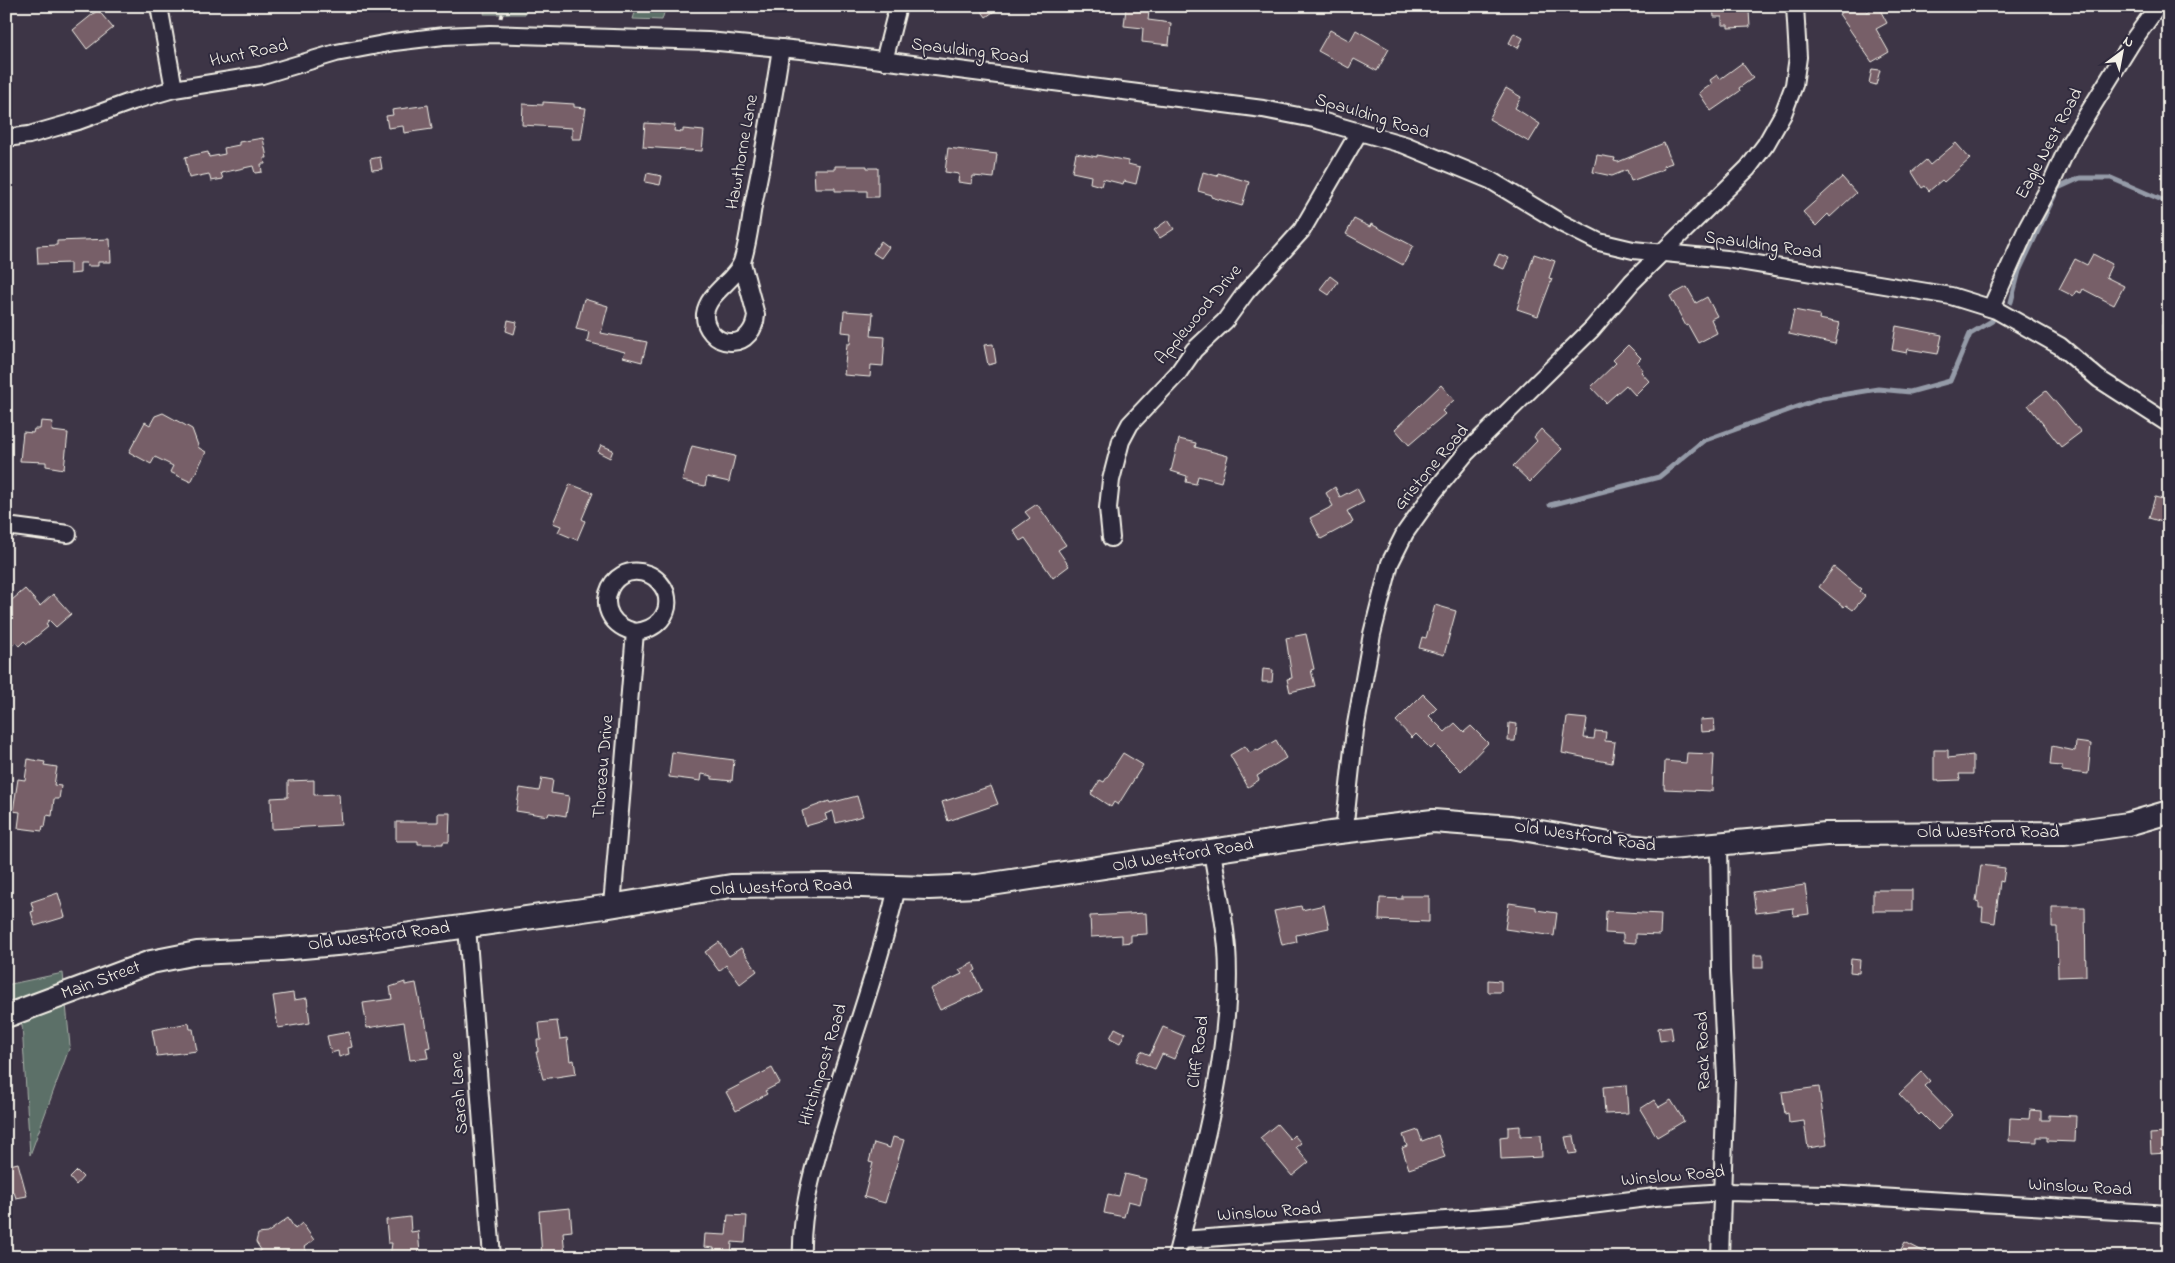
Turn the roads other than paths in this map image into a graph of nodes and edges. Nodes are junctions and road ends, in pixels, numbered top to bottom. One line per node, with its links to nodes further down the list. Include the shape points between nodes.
1 (160, 6): 8 (street)
2 (898, 6): 7 (street)
3 (1795, 6): 11 (street, Gristone Road, via 1798,56 1794,86 1784,114 1748,168)
4 (2158, 6): 13 (street, Eagle Nest Road, via 2132,42 2070,144)
5 (506, 34): 6 (street, Spaulding Road, via 708,41); 8 (street, Hunt Road, via 394,42 262,74)
6 (781, 48): 7 (street, Spaulding Road); 12 (street, Hawthorne Lane)
7 (884, 61): 9 (street, Spaulding Road, via 1263,109)
8 (174, 90): 10 (street, Hunt Road, via 29,135)
9 (1359, 132): 11 (street, Spaulding Road, via 1406,146 1490,180 1599,242); 17 (street, Applewood Drive, via 1302,230 1251,286 1225,321 1194,350 1178,373 1130,424 1121,441 1111,480 1108,508)
10 (6, 138)
11 (1664, 254): 13 (street, Spaulding Road, via 1727,259 1951,296); 20 (street, Gristone Road, via 1632,282 1592,329 1468,452 1405,533 1390,563 1372,634 1355,730)
12 (742, 263)
13 (1991, 308): 14 (street, Spaulding Road, via 2060,346 2099,379)
14 (2169, 424)
15 (6, 526): 16 (street)
16 (68, 534)
17 (1111, 538)
18 (635, 632): 24 (street, Thoreau Drive)
19 (2169, 812): 21 (main road, Old Westford Road, via 2128,824 2065,833 1875,833)
20 (1344, 832): 21 (main road, Old Westford Road, via 1433,821 1511,827 1651,848); 22 (main road, Old Westford Road)
21 (1719, 843): 28 (street, Rack Road, via 1726,1078)
22 (1212, 851): 23 (main road, Old Westford Road, via 978,886); 30 (street, Cliff Road, via 1227,948 1226,1008 1219,1072)
23 (897, 887): 24 (main road, Old Westford Road, via 731,886); 32 (street, Hitchinpost Road, via 819,1152 805,1208)
24 (612, 906): 25 (main road, Old Westford Road)
25 (468, 926): 26 (main road, Old Westford Road, via 333,944); 31 (street, Sarah Lane)
26 (197, 953): 27 (main road, Main Street, via 151,962)
27 (6, 1016)
28 (1724, 1192): 29 (street, Winslow Road, via 1826,1194); 30 (street, Winslow Road, via 1512,1215); 34 (street, Rack Road)
29 (2169, 1214)
30 (1181, 1240): 33 (street, Cliff Road)
31 (492, 1257)
32 (802, 1257)
33 (1176, 1257)
34 (1720, 1257)

